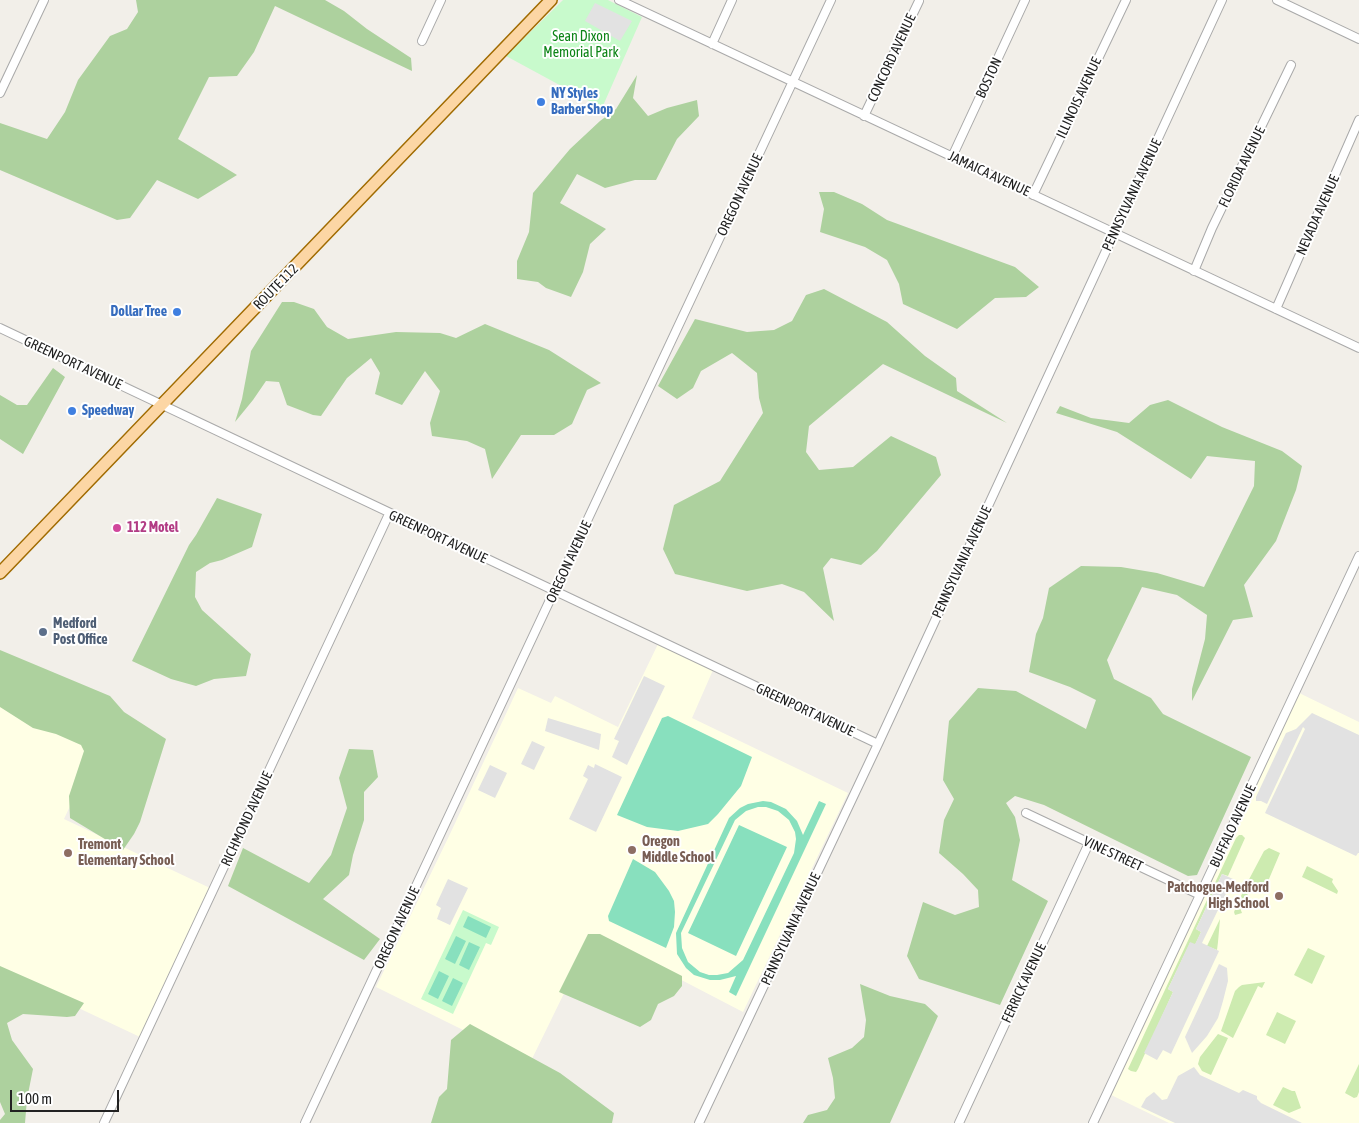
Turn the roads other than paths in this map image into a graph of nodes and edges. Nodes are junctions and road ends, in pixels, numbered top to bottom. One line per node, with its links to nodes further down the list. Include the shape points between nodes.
1 (44, 0): 17 (street)
2 (441, 0): 13 (street)
3 (551, 0): 27 (main road, ROUTE 112)
4 (619, 0): 14 (street, JAMAICA AVENUE)
5 (732, 0): 14 (street)
6 (832, 0): 16 (street, OREGON AVENUE)
7 (919, 0): 18 (street, CONCORD AVENUE)
8 (1025, 0): 20 (street, BOSTON)
9 (1126, 0): 21 (street, ILLINOIS AVENUE)
10 (1222, 0): 22 (street, PENNSYLVANIA AVENUE)
11 (1277, 0): 12 (street)
12 (1359, 38)
13 (422, 40)
14 (712, 44): 16 (street, JAMAICA AVENUE)
15 (1291, 64): 23 (street, FLORIDA AVENUE)
16 (793, 82): 18 (street, JAMAICA AVENUE); 31 (street, OREGON AVENUE)
17 (0, 93)
18 (864, 116): 20 (street, JAMAICA AVENUE)
19 (1359, 120): 24 (street, NEVADA AVENUE)
20 (952, 157): 21 (street, JAMAICA AVENUE)
21 (1033, 195): 22 (street, JAMAICA AVENUE)
22 (1115, 233): 23 (street, JAMAICA AVENUE); 32 (street, PENNSYLVANIA AVENUE)
23 (1194, 271): 24 (street, JAMAICA AVENUE)
24 (1276, 309): 26 (street, JAMAICA AVENUE)
25 (0, 328): 27 (street, GREENPORT AVENUE)
26 (1358, 344)
27 (162, 404): 28 (street, GREENPORT AVENUE); 30 (main road, ROUTE 112)
28 (389, 514): 31 (street, GREENPORT AVENUE); 36 (street, RICHMOND AVENUE)
29 (1359, 556): 35 (street, BUFFALO AVENUE)
30 (0, 573)
31 (555, 591): 32 (street, GREENPORT AVENUE); 37 (street, OREGON AVENUE)
32 (878, 744): 38 (street, PENNSYLVANIA AVENUE)
33 (1026, 813): 34 (street, VINE STREET)
34 (1089, 843): 35 (street, VINE STREET); 39 (street, FERRICK AVENUE)
35 (1200, 895): 40 (street, BUFFALO AVENUE)
36 (104, 1123)
37 (305, 1123)
38 (700, 1123)
39 (959, 1123)
40 (1093, 1123)

